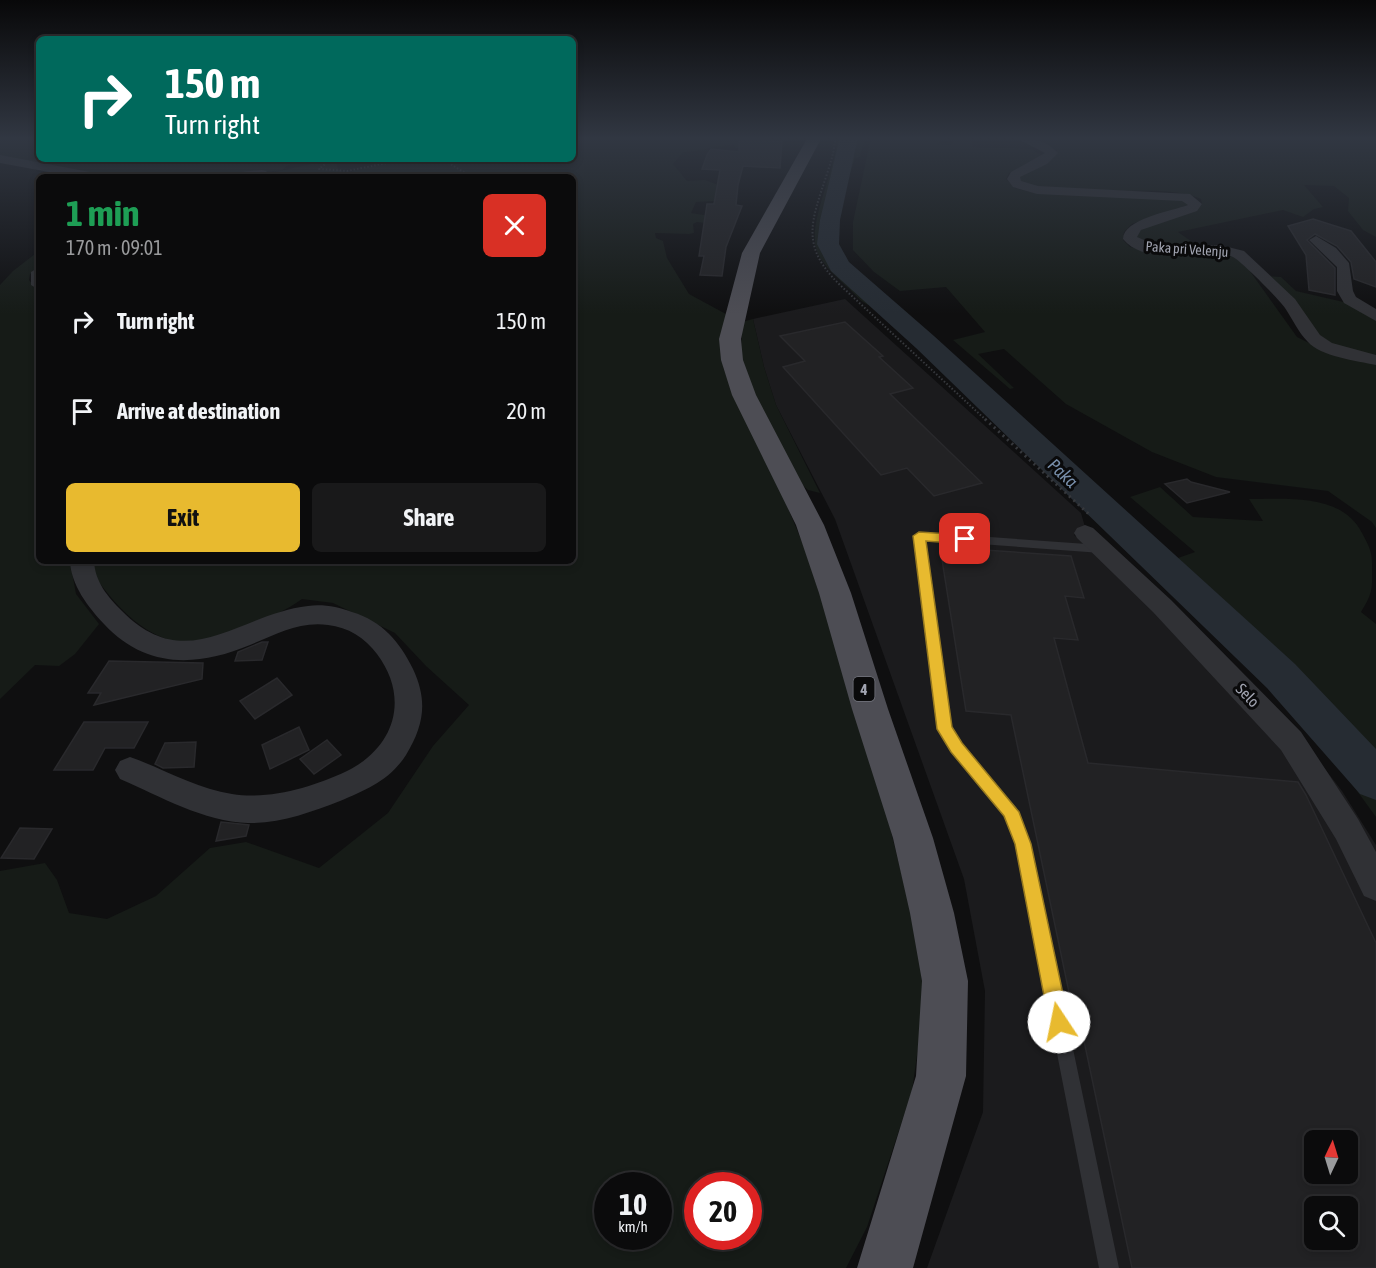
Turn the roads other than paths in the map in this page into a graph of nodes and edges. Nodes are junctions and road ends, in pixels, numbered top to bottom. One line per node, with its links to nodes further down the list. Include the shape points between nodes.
1 (782, 196): 10 (main road, 4, via 751,253 730,339 732,360 744,395 810,525 835,593 913,838 945,981 941,1076)
2 (1168, 196): 5 (street, Paka pri Velenju, via 1185,197 1195,204 1136,228 1130,239 1158,250 1212,248 1239,254 1289,302 1314,339 1326,347)
3 (1316, 240): 4 (street, via 1344,266 1345,291 1350,300 1376,316 1369,309)
4 (1376, 296)
5 (1376, 360)
6 (1093, 541): 9 (street, Selo, via 1162,606 1291,741 1347,829); 11 (lane, via 919,536 944,729 1011,812 1023,844)
7 (82, 564): 8 (street, via 81,572 96,597 122,627 150,645 204,651 287,618 315,615 348,620 369,630 390,650 409,693 407,719 398,743 385,761 359,779 318,797 270,807 235,808 206,801)
8 (130, 770)
9 (1376, 885)
10 (885, 1268)
11 (1109, 1268)

